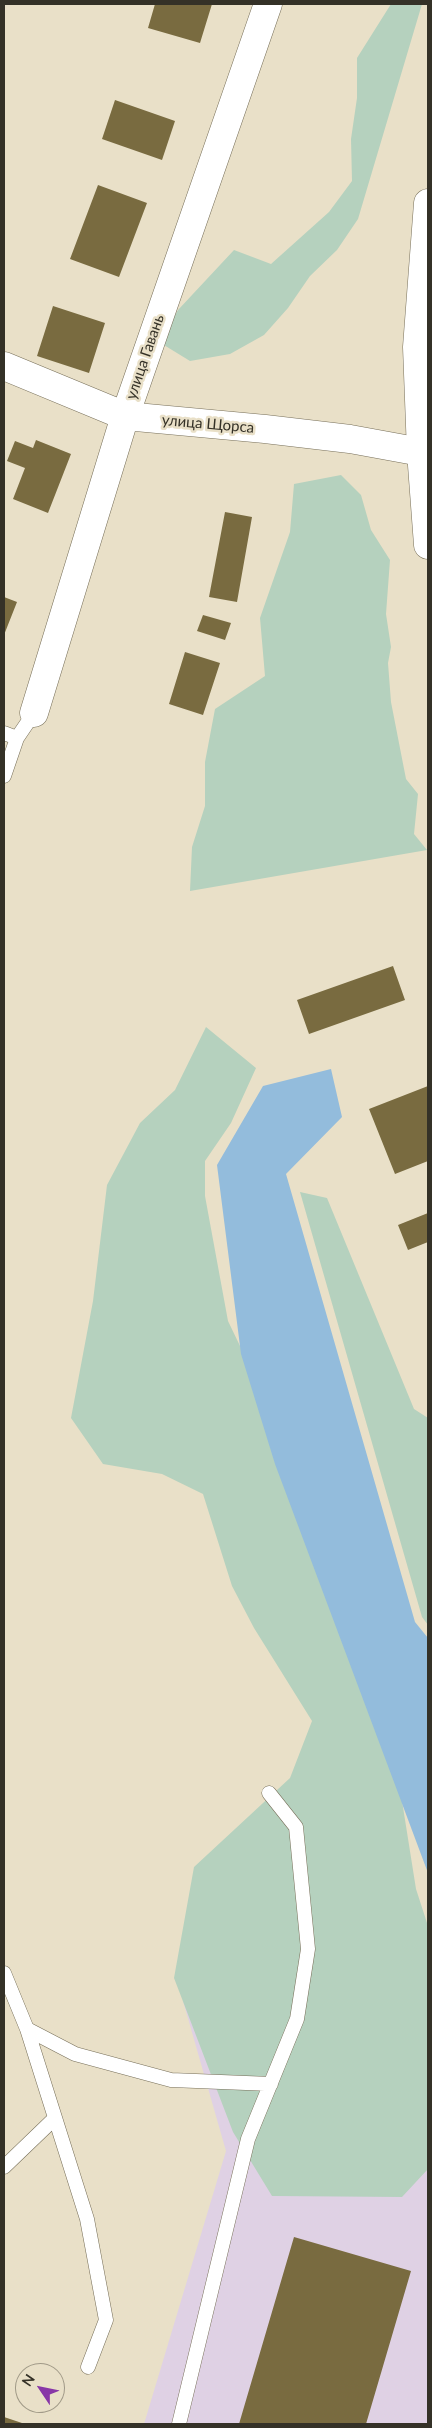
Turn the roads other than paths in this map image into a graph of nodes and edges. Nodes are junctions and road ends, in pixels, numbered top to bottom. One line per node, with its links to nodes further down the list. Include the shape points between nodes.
1 (268, 4): 4 (street, улица Гавань)
2 (428, 202): 5 (street, via 417,347)
3 (4, 366): 4 (street, улица Щорса)
4 (124, 416): 5 (street, улица Щорса, via 265,429); 7 (street, улица Гавань)
5 (421, 452): 6 (street)
6 (428, 545)
7 (34, 713): 8 (lane)
8 (10, 735): 9 (lane)
9 (4, 776)
10 (269, 1792): 13 (lane, via 296,1827 308,1948 297,2019)
11 (4, 1973): 12 (lane)
12 (27, 2029): 13 (lane, via 75,2054 171,2080); 14 (lane)
13 (271, 2084): 17 (lane, via 248,2139)
14 (55, 2118): 15 (lane); 16 (lane, via 86,2219 106,2320)
15 (4, 2167)
16 (88, 2367)
17 (179, 2424)

